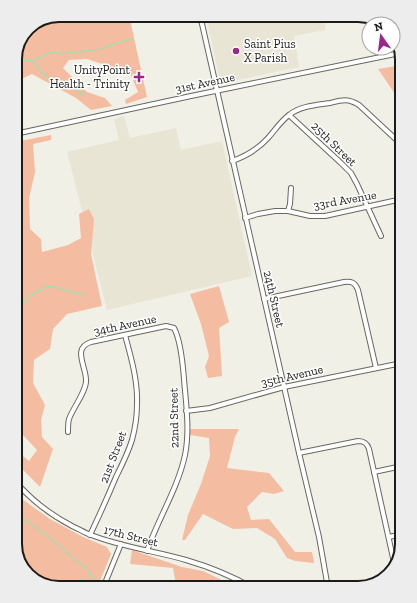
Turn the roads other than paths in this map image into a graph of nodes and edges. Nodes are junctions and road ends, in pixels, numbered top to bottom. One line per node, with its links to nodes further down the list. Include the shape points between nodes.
1 (202, 22): 3 (street, 24th Street)
2 (386, 56): 3 (street, 31st Avenue)
3 (217, 91): 5 (street, 31st Avenue); 7 (street, 24th Street)
4 (289, 115): 6 (street, via 301,109 340,100 352,100); 7 (street, via 264,143 244,157); 10 (street, 25th Street, via 350,173)
5 (22, 133)
6 (395, 138)
7 (232, 161): 12 (street, 24th Street)
8 (291, 188): 11 (street)
9 (395, 200): 10 (street, 33rd Avenue)
10 (367, 206): 11 (street, 33rd Avenue, via 316,217); 13 (street, 25th Street)
11 (288, 211): 12 (street, 33rd Avenue, via 268,212)
12 (245, 218): 14 (street, 24th Street)
13 (381, 236)
14 (264, 299): 18 (street, via 344,282 355,284); 19 (street, 24th Street)
15 (172, 327): 16 (street, 34th Avenue); 20 (street, 22nd Street, via 176,331 183,368)
16 (125, 335): 21 (street, 34th Avenue, via 90,342 83,346 81,351 86,380 68,420); 26 (street, 21st Street, via 137,393 132,439)
17 (395, 364): 18 (street, 35th Avenue)
18 (376, 368): 19 (street, 35th Avenue)
19 (284, 387): 20 (street, 35th Avenue, via 210,408); 22 (street, 24th Street)
20 (186, 410): 30 (street, 22nd Street, via 186,446 178,479)
21 (68, 432)
22 (298, 454): 24 (street, via 358,441 366,442); 34 (street, 24th Street, via 319,537)
23 (395, 468): 24 (street)
24 (374, 472): 28 (street)
25 (22, 489): 26 (street, 17th Street, via 51,514)
26 (90, 535): 29 (street, 17th Street)
27 (395, 535): 28 (street)
28 (389, 536): 31 (street)
29 (121, 544): 30 (street, 17th Street); 32 (street)
30 (147, 551): 33 (street, 17th Street, via 202,565)
31 (393, 556)
32 (105, 581)
33 (240, 581)
34 (327, 581)

